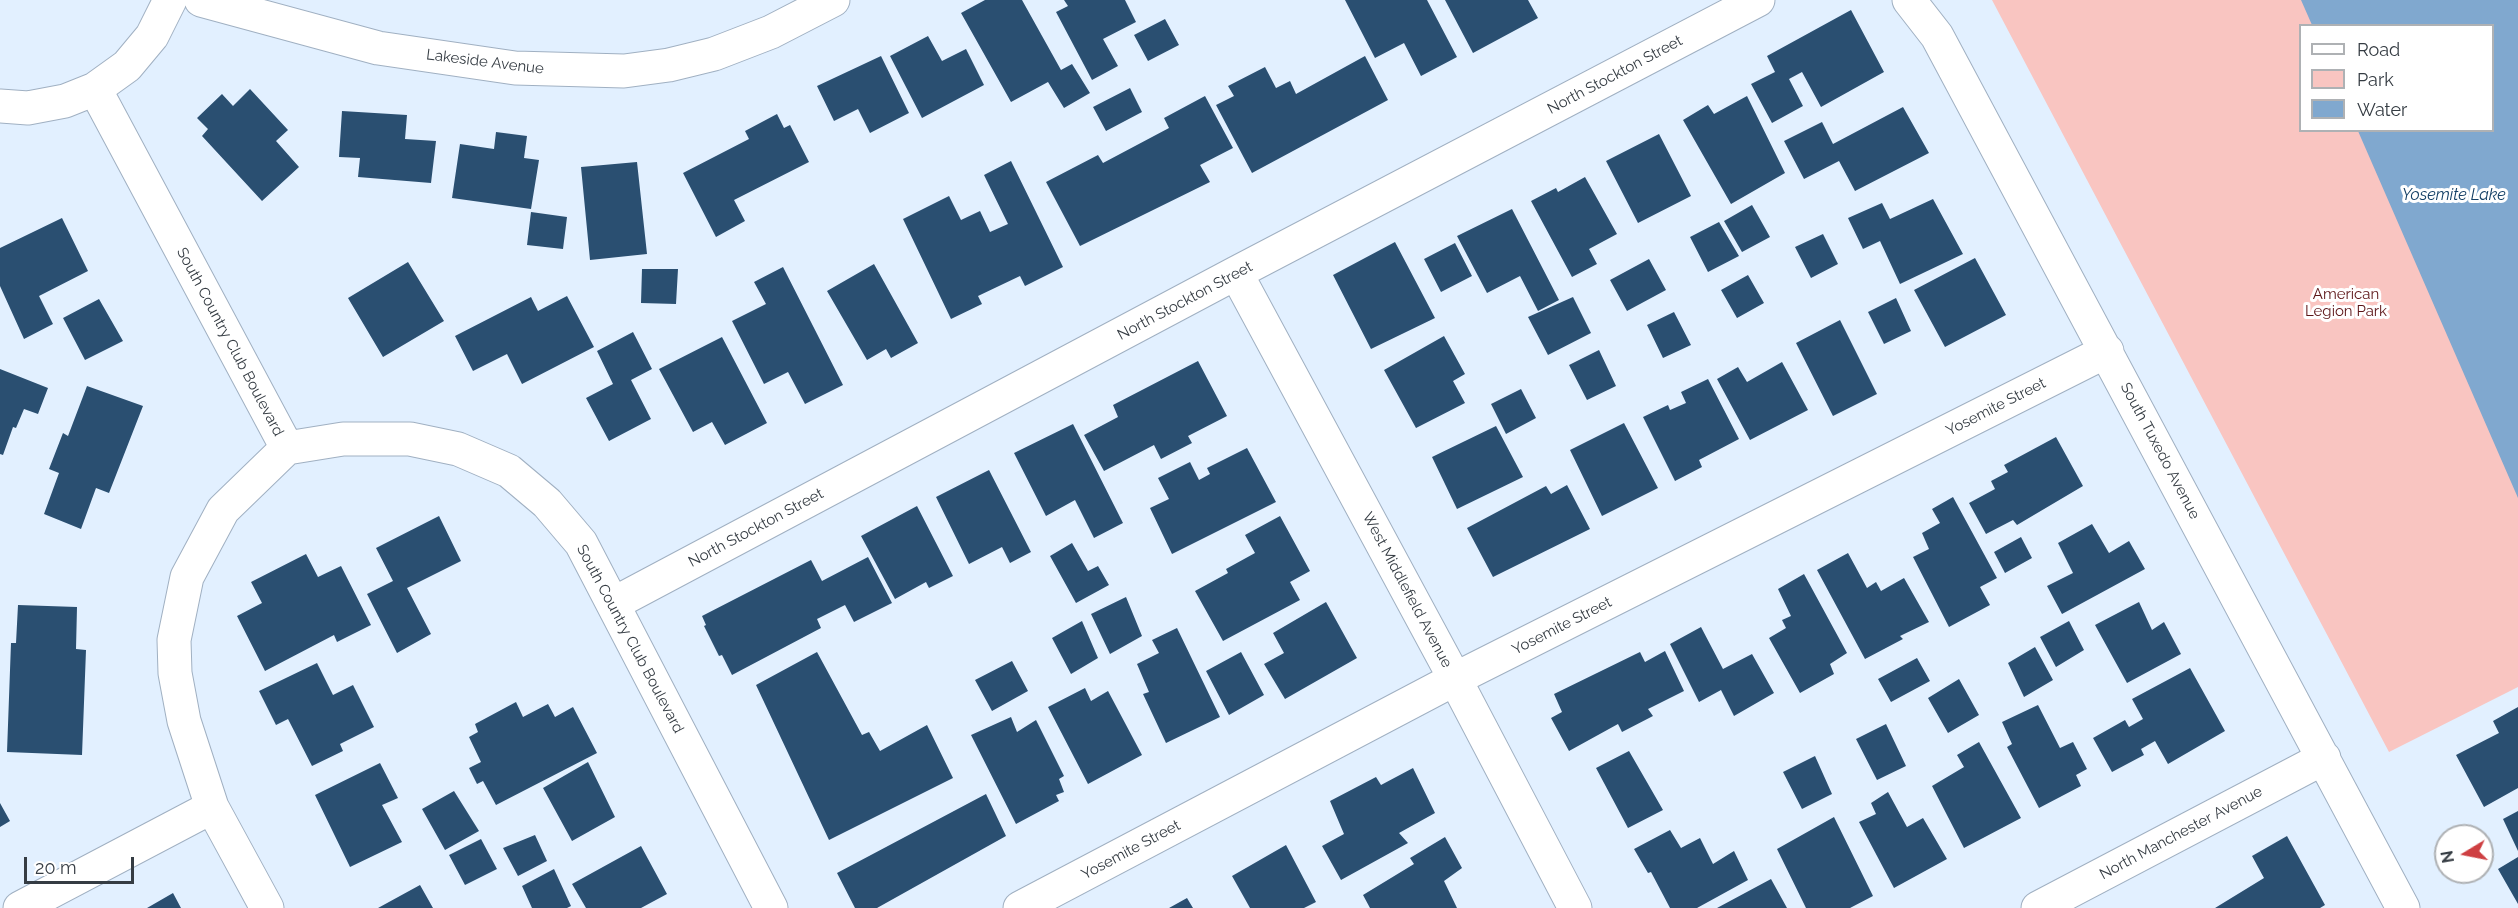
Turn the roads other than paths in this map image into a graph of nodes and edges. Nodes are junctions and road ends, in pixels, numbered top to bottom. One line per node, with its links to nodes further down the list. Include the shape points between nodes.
1 (170, 0): 6 (street, via 152,36 127,66)
2 (201, 0): 3 (street, Lakeside Avenue, via 378,48 515,68 624,71 714,54 771,32)
3 (833, 0)
4 (1758, 0): 8 (street, North Stockton Street)
5 (1909, 0): 9 (street, South Tuxedo Avenue, via 1937,36)
6 (95, 89): 7 (street, via 66,101 28,108); 10 (street, South Country Club Boulevard)
7 (0, 106)
8 (1236, 273): 11 (street, North Stockton Street); 12 (street, West Middlefield Avenue)
9 (2107, 351): 12 (street, Yosemite Street); 13 (street, South Tuxedo Avenue)
10 (287, 448): 11 (street, South Country Club Boulevard, via 343,439 410,439 458,449 509,471 547,503 581,543); 14 (street, via 223,510 193,564 174,640 175,673 184,722)
11 (613, 604): 17 (street, South Country Club Boulevard)
12 (1455, 679): 18 (street, Yosemite Street); 19 (street, West Middlefield Avenue)
13 (2324, 758): 20 (street, North Manchester Avenue); 21 (street, South Tuxedo Avenue)
14 (212, 807): 15 (street); 16 (street)
15 (20, 908)
16 (267, 908)
17 (771, 908)
18 (1020, 908)
19 (1575, 908)
20 (2038, 908)
21 (2403, 908)

